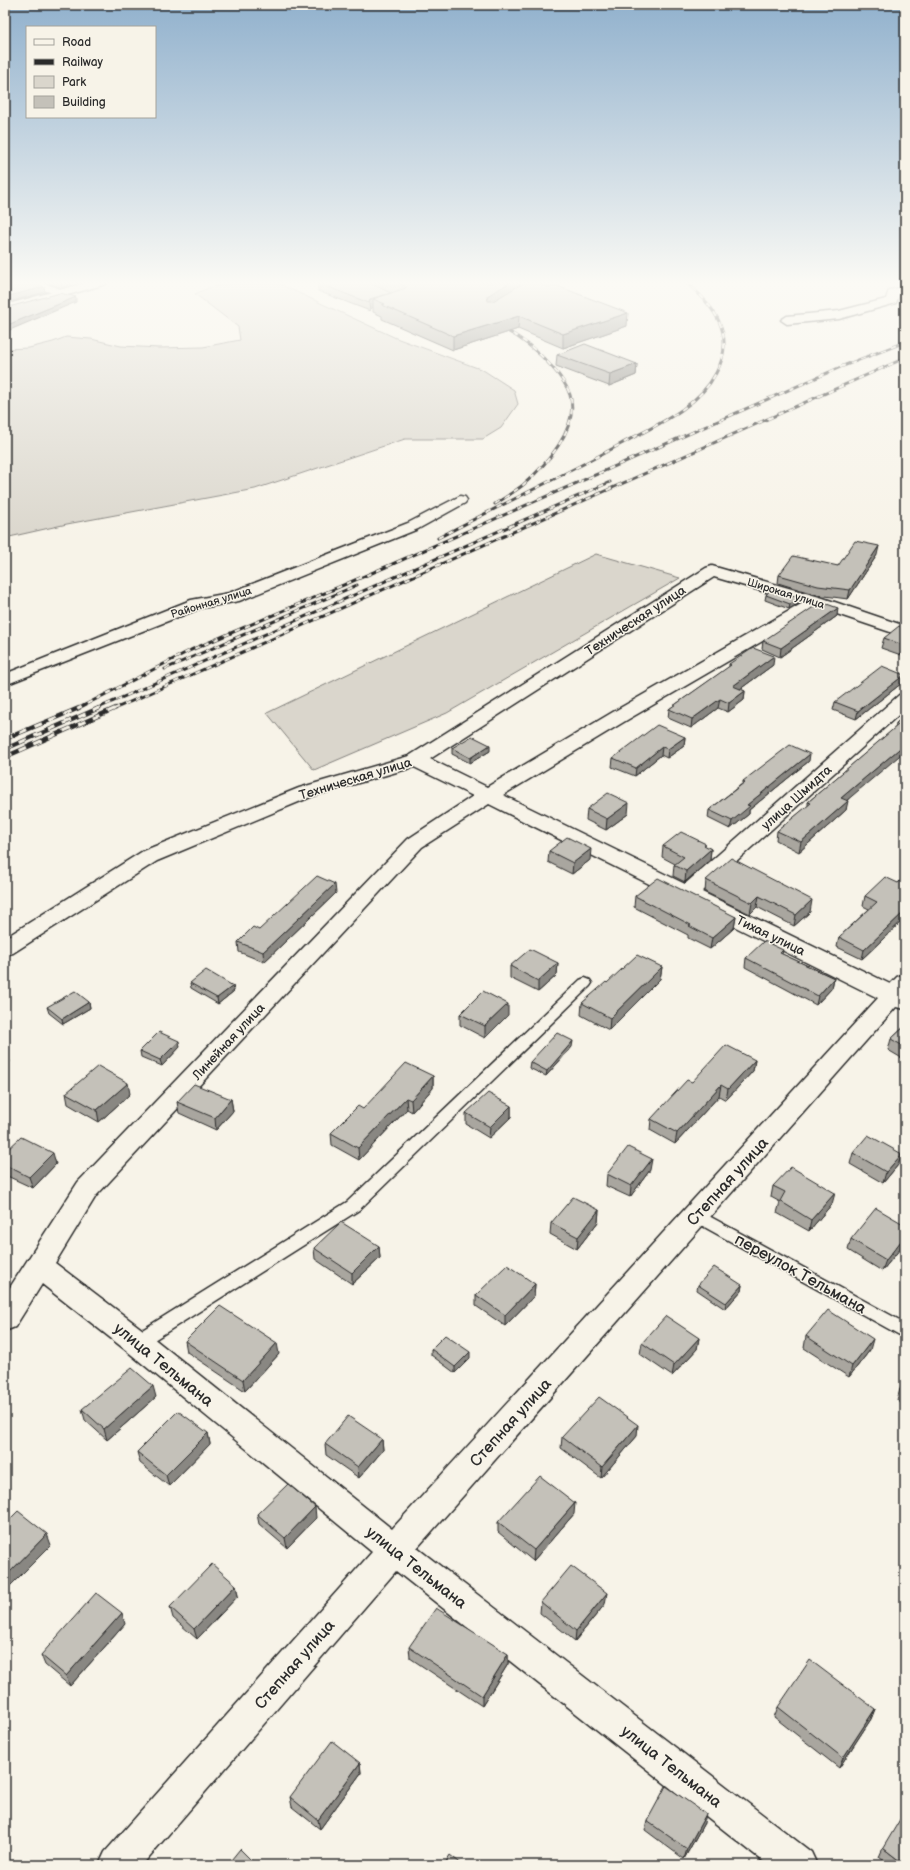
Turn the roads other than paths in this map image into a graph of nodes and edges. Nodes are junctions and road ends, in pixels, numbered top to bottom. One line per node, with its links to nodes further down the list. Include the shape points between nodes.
1 (460, 500): 5 (street, Районная улица, via 406,528 233,597 197,604 110,636)
2 (712, 571): 3 (street, Широкая улица); 7 (street, Техническая улица)
3 (817, 602): 4 (street, Широкая улица); 8 (street)
4 (905, 632)
5 (5, 680)
6 (905, 699): 9 (street, улица Шмидта)
7 (416, 760): 8 (street, Тихая улица); 10 (street, Техническая улица, via 306,792 150,856)
8 (487, 796): 9 (street, Тихая улица); 14 (street, Линейная улица, via 415,843 88,1189)
9 (687, 894): 12 (street, Тихая улица)
10 (5, 948)
11 (585, 983): 17 (lane, via 352,1206)
12 (901, 993): 13 (street, Степная улица)
13 (696, 1215): 16 (lane, переулок Тельмана); 18 (street, Степная улица)
14 (38, 1265): 15 (street, Линейная улица); 17 (street, улица Тельмана)
15 (5, 1319)
16 (905, 1331)
17 (137, 1342): 18 (street, улица Тельмана)
18 (394, 1550): 19 (street, Степная улица); 20 (street, улица Тельмана)
19 (118, 1865)
20 (798, 1865)

